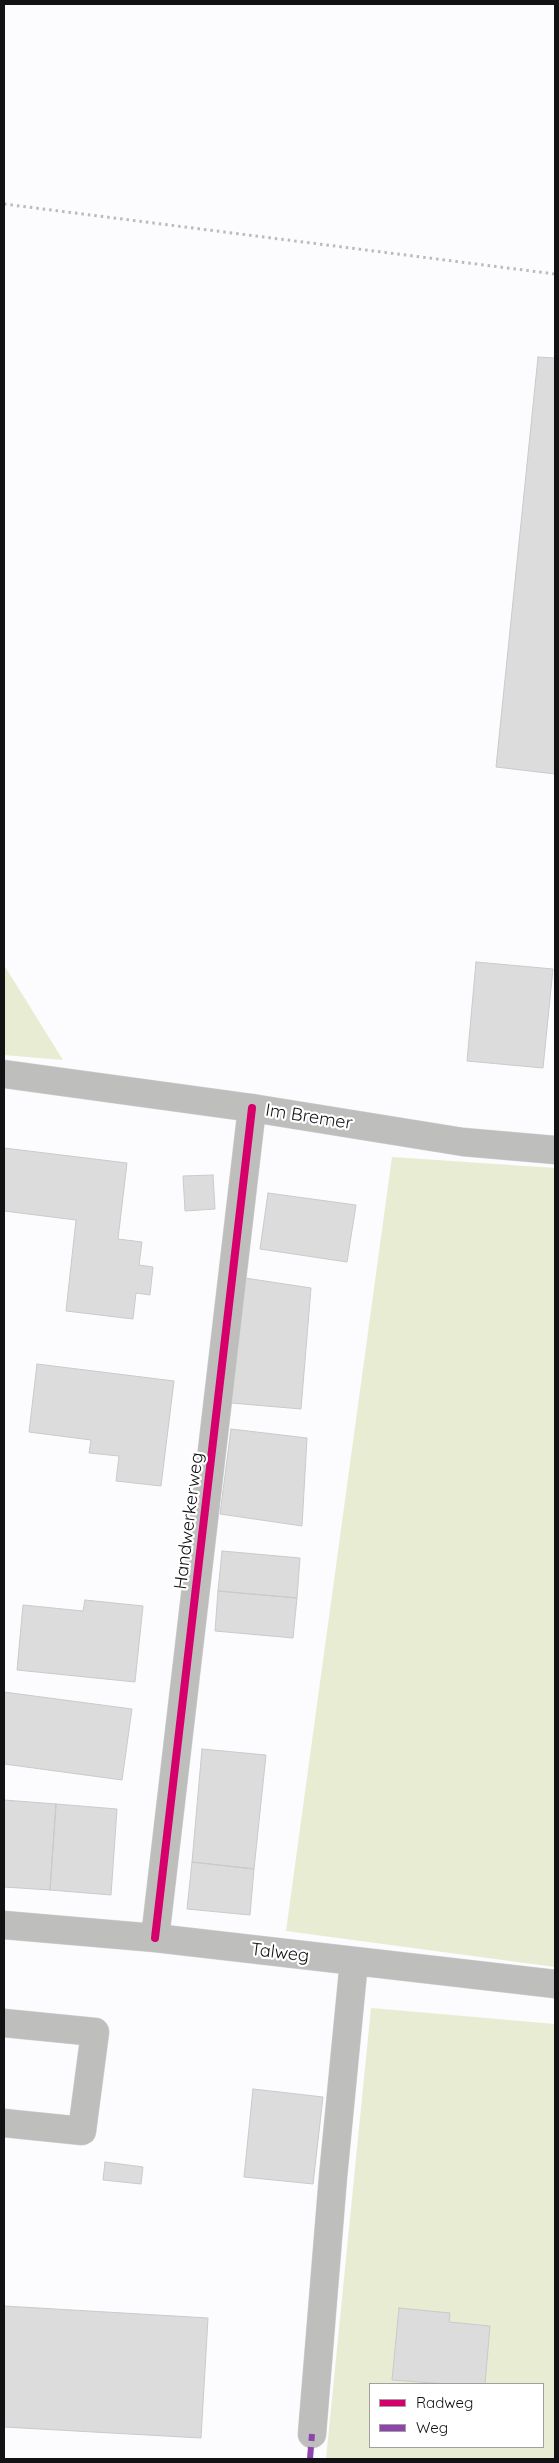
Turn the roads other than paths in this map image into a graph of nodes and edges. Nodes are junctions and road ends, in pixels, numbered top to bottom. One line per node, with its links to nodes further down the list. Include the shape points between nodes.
1 (4, 1074): 2 (street, Im Bremer)
2 (252, 1108): 3 (street, Im Bremer, via 462,1142); 5 (street, Handwerkerweg)
3 (555, 1150)
4 (4, 1925): 5 (street, Talweg)
5 (155, 1938): 6 (street, Talweg)
6 (354, 1961): 7 (street, Talweg); 10 (street)
7 (555, 1984)
8 (4, 2023): 9 (street, via 95,2032 82,2131)
9 (4, 2123)
10 (312, 2434)

